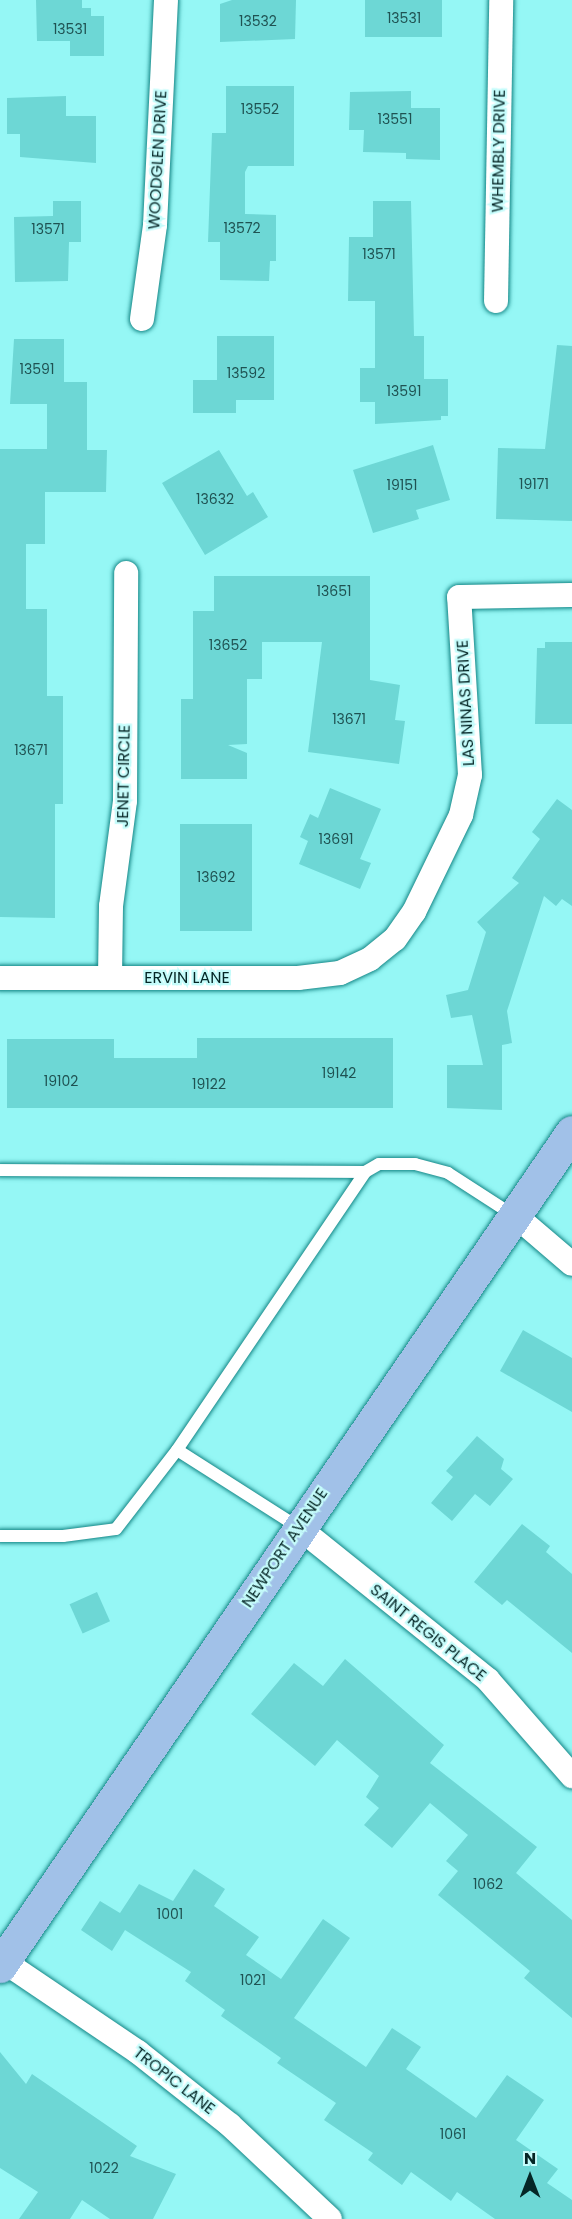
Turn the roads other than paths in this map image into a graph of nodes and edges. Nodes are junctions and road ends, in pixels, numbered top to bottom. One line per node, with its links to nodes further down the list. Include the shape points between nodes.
1 (166, 0): 4 (street, WOODGLEN DRIVE, via 155,225)
2 (501, 0): 3 (street, WHEMBLY DRIVE)
3 (496, 301)
4 (142, 319)
5 (126, 573): 9 (street, JENET CIRCLE, via 125,801 111,906)
6 (572, 595): 7 (street, LAS NINAS DRIVE, via 459,597 470,775 461,815 414,912 395,939)
7 (370, 959): 9 (street, ERVIN LANE, via 340,973 298,978)
8 (0, 978): 9 (street, ERVIN LANE)
9 (110, 978)
10 (572, 1132): 13 (main road, NEWPORT AVENUE)
11 (0, 1170): 12 (lane)
12 (365, 1172): 13 (lane, via 379,1164 415,1164 448,1173); 15 (lane)
13 (517, 1217): 14 (street); 16 (main road, NEWPORT AVENUE)
14 (572, 1264)
15 (177, 1450): 16 (lane); 17 (lane, via 116,1529 63,1536)
16 (297, 1527): 18 (street, SAINT REGIS PLACE, via 488,1680); 19 (main road, NEWPORT AVENUE)
17 (0, 1536)
18 (572, 1776)
19 (2, 1964): 20 (street, TROPIC LANE, via 138,2052 230,2125)
20 (330, 2219)

